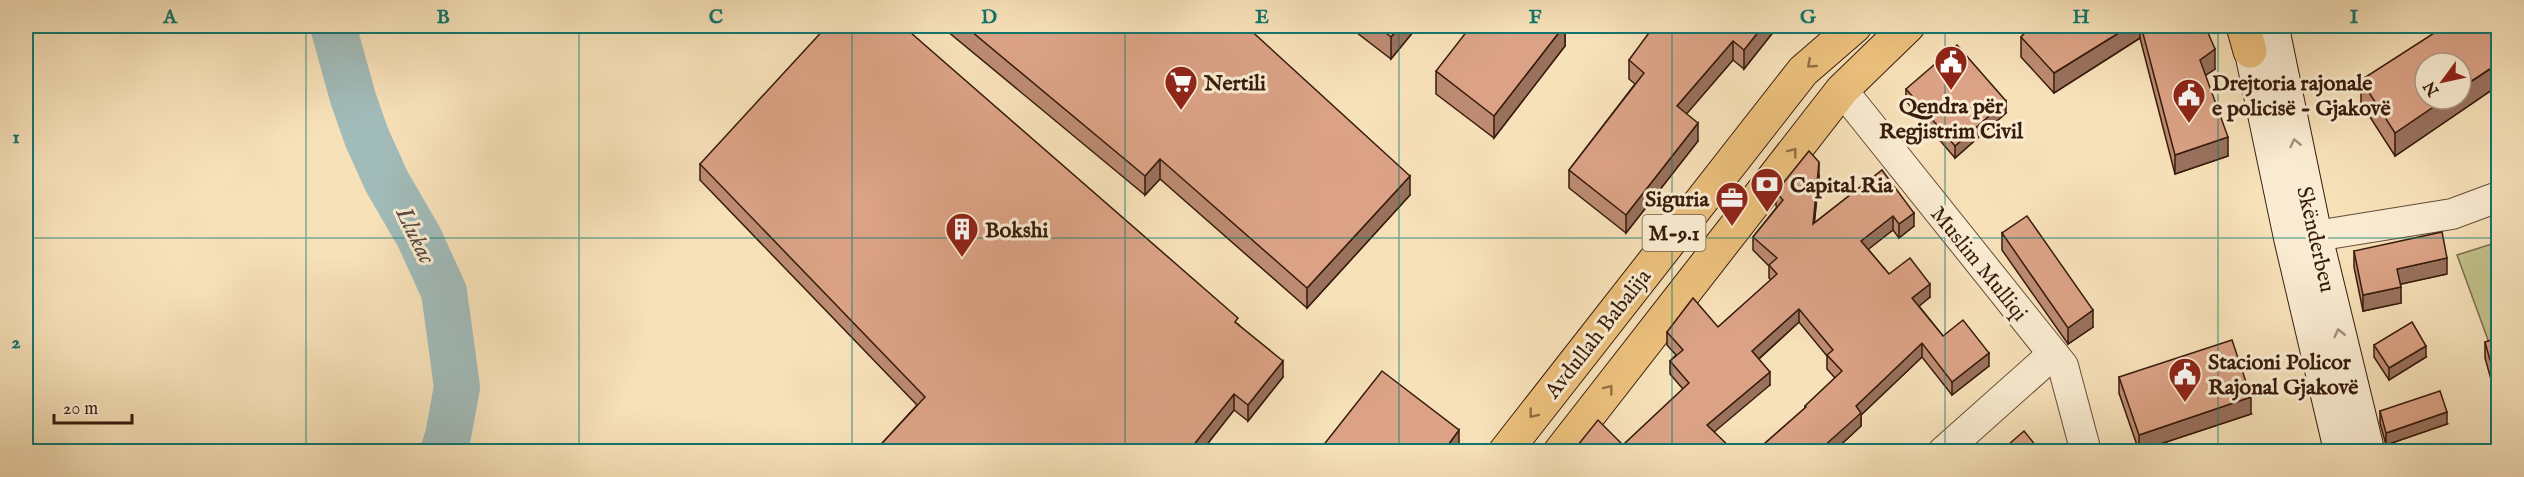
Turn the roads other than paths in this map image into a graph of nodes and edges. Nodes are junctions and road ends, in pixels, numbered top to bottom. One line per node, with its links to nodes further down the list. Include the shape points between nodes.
1 (1855, 26): 9 (main road, Avdullah Babalija / M-9.1, one-way to 9, via 1803,71)
2 (1908, 26): 5 (main road, Avdullah Babalija / M-9.1)
3 (2272, 26): 7 (main road, Skënderbeu, one-way to 3)
4 (2246, 34): 7 (main road, Skënderbeu)
5 (1842, 90): 8 (street, Muslim Mulliqi); 10 (main road, Avdullah Babalija / M-9.1, one-way to 5)
6 (2499, 197): 7 (street, via 2452,214)
7 (2303, 237): 13 (main road, Skënderbeu); 14 (main road, Skënderbeu, one-way to 7)
8 (2053, 354): 11 (street); 12 (street, Muslim Mulliqi, via 2063,366)
9 (1504, 452)
10 (1560, 452)
11 (1943, 452)
12 (2086, 452)
13 (2341, 452)
14 (2367, 452)

